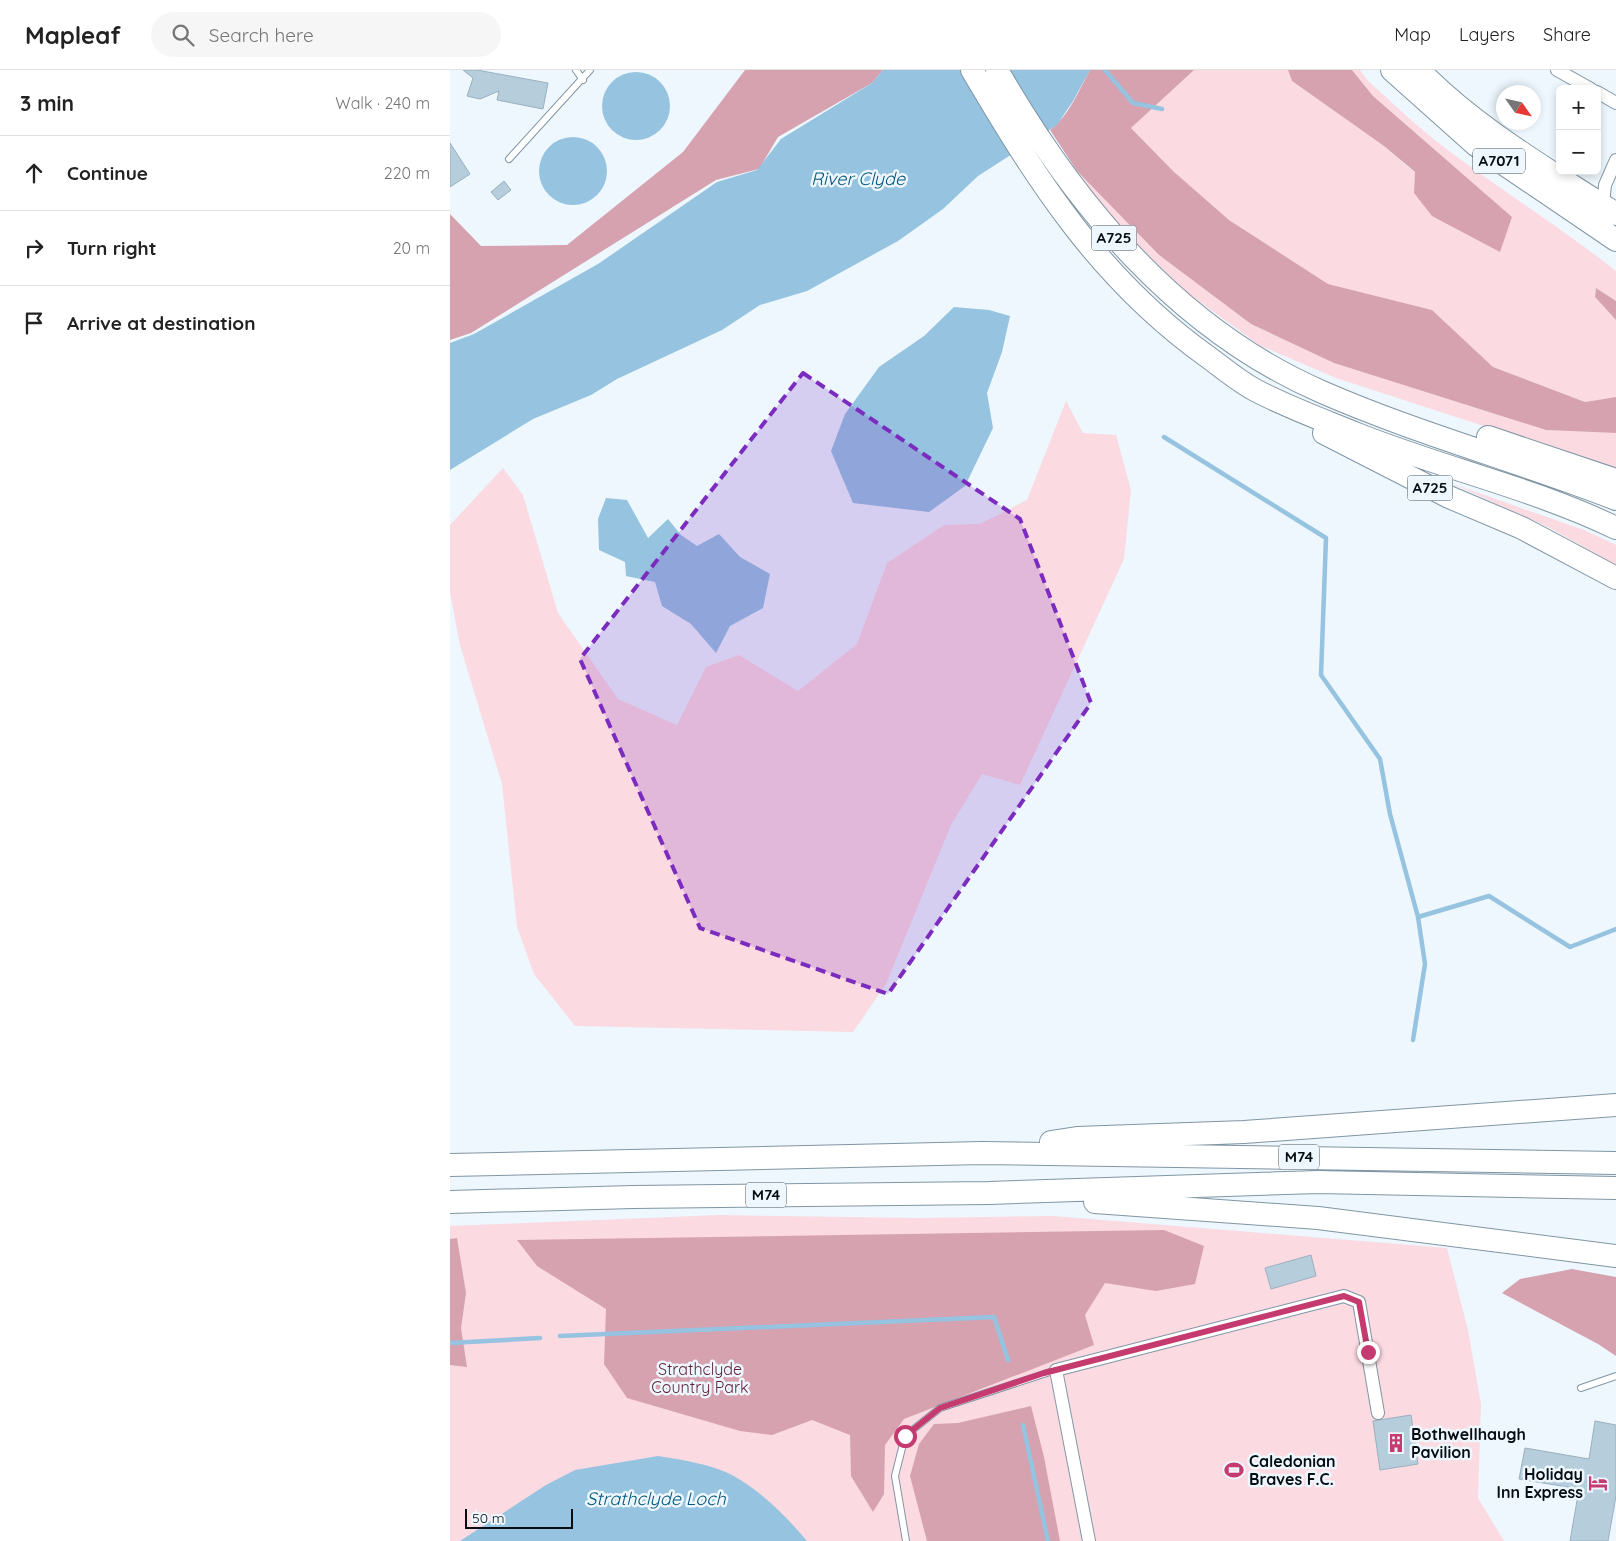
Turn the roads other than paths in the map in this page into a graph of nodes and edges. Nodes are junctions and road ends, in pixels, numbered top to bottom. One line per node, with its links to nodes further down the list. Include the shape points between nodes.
1 (576, 70): 8 (lane)
2 (590, 70): 8 (lane)
3 (972, 70): 16 (highway, A725, via 1050,194 1087,245 1128,290 1183,340)
4 (997, 70): 17 (highway, A725, via 1067,180 1120,245 1188,309 1251,354)
5 (1392, 70): 15 (highway, A7071, via 1476,145)
6 (1419, 70): 14 (highway, A7071, via 1462,108 1556,176)
7 (1557, 70): 9 (street)
8 (583, 80): 12 (lane)
9 (1584, 85)
10 (1601, 94): 11 (street)
11 (1616, 103)
12 (509, 159)
13 (1616, 160): 14 (street, via 1605,185)
14 (1609, 209)
15 (1616, 240)
16 (1255, 390): 20 (highway, A725, via 1358,434 1551,501); 21 (highway, A725, via 1358,453 1522,528)
17 (1321, 392): 18 (highway, via 1377,401); 19 (highway, A725)
18 (1616, 480)
19 (1616, 499)
20 (1616, 528)
21 (1616, 578)
22 (1616, 1105): 23 (highway, via 1244,1132 1077,1138)
23 (982, 1153): 24 (highway, M74); 25 (highway, M74)
24 (1616, 1163)
25 (450, 1165)
26 (1616, 1188): 27 (highway, M74, via 1318,1182)
27 (989, 1192): 28 (highway, M74); 29 (highway, via 1318,1218)
28 (450, 1202)
29 (1616, 1256)
30 (1056, 1370): 33 (street, via 1344,1296 1359,1302); 34 (lane, via 940,1408 905,1436 895,1476); 35 (street)
31 (1616, 1376): 32 (lane)
32 (1581, 1388)
33 (1378, 1413)
34 (906, 1541)
35 (1088, 1541)

